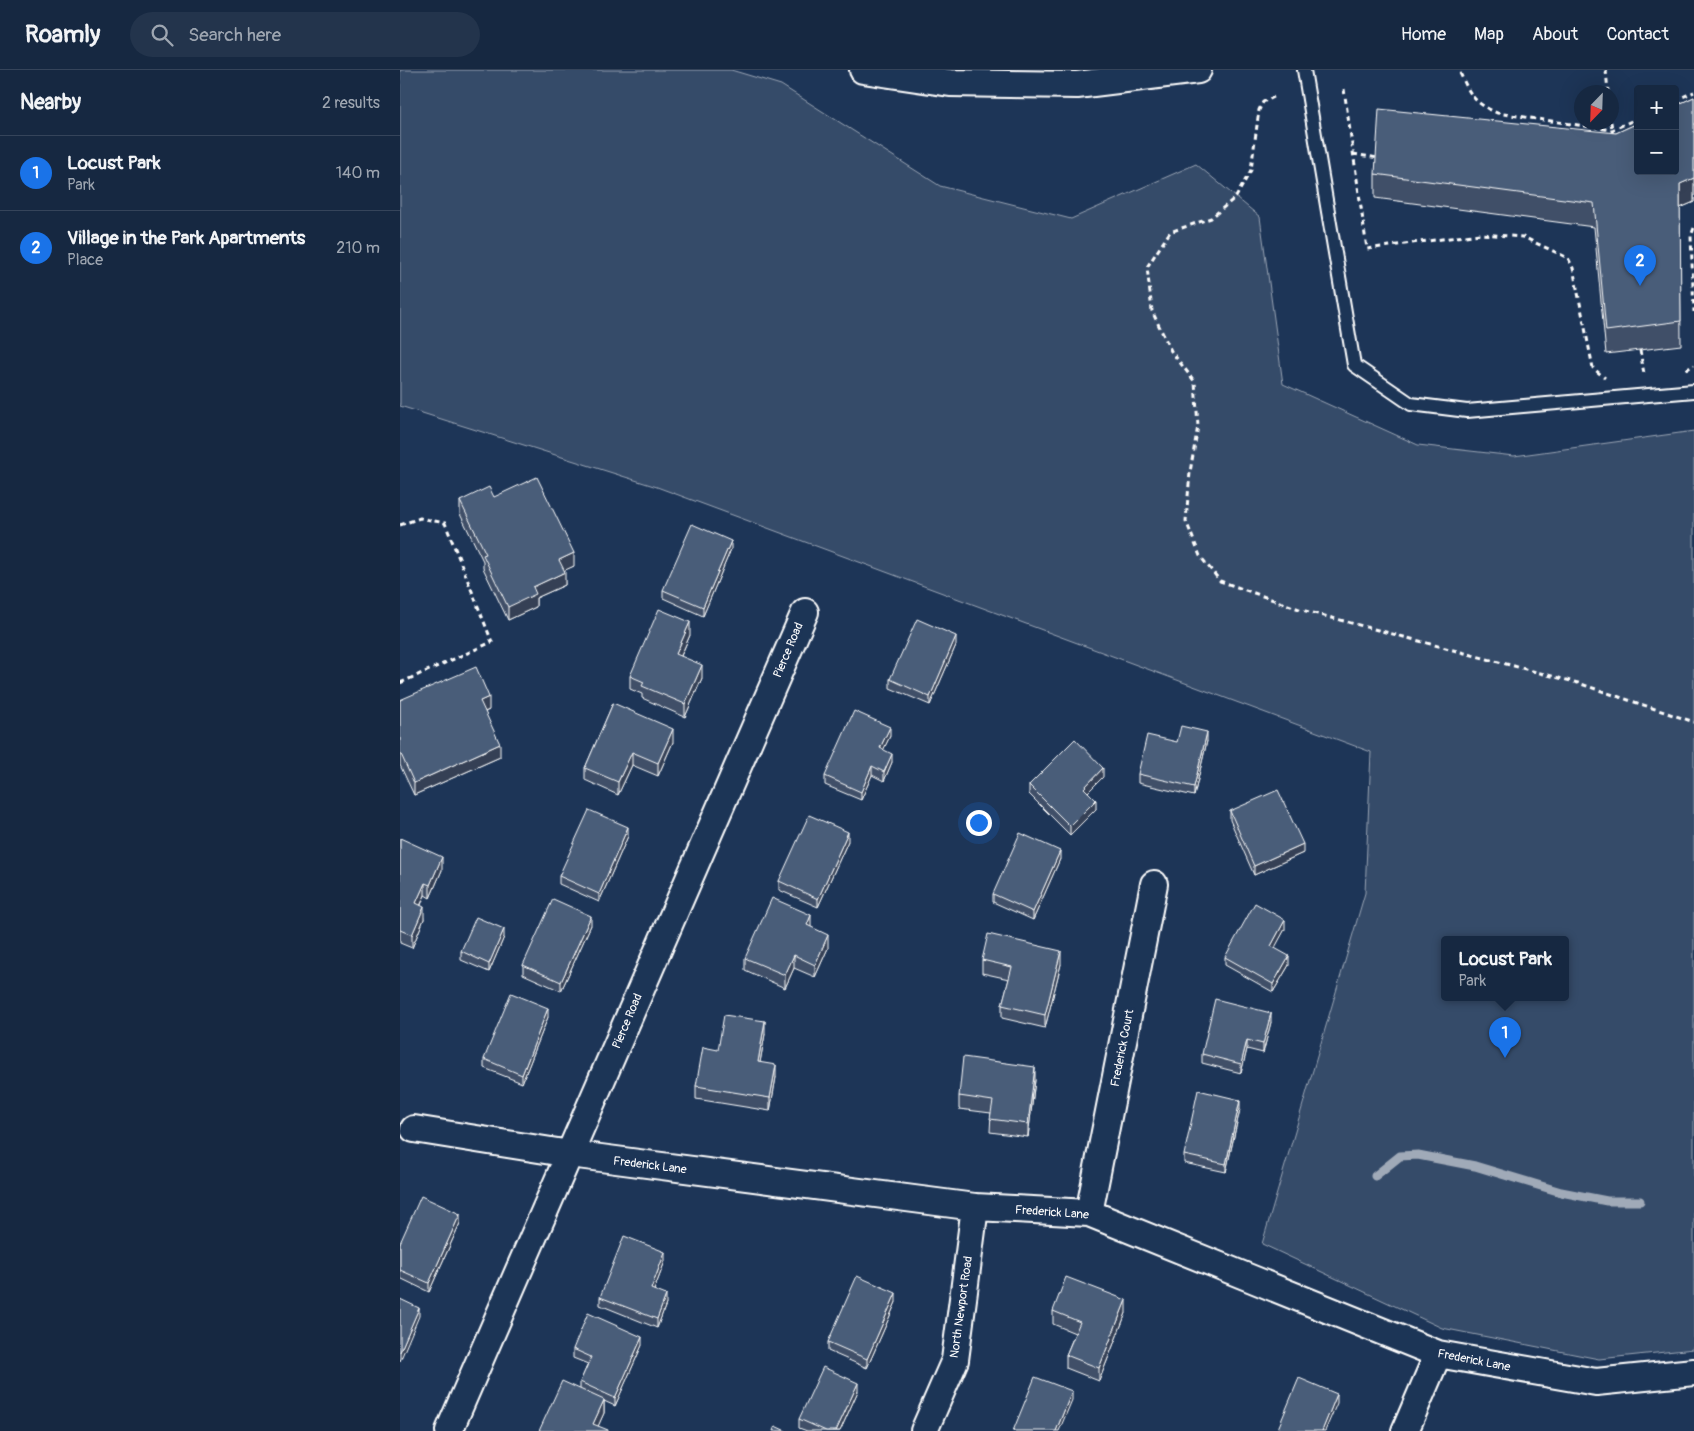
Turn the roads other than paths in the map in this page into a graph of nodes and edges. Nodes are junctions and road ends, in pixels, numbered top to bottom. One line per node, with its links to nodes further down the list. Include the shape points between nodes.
1 (863, 70): 2 (street, via 950,83 1077,85)
2 (1198, 70)
3 (1304, 70): 4 (lane, via 1354,365 1411,404 1467,411)
4 (1694, 391)
5 (805, 612): 8 (street, Pierce Road)
6 (1154, 884): 10 (street, Frederick Court)
7 (414, 1129): 8 (street, Frederick Lane)
8 (570, 1154): 9 (street, Frederick Lane); 13 (street, Pierce Road)
9 (974, 1207): 10 (street, Frederick Lane); 14 (street, North Newport Road, via 955,1360)
10 (1089, 1212): 11 (street, Frederick Lane)
11 (1438, 1354): 12 (street, Frederick Lane, via 1596,1382); 15 (street)
12 (1694, 1372)
13 (449, 1431)
14 (924, 1431)
15 (1405, 1431)

